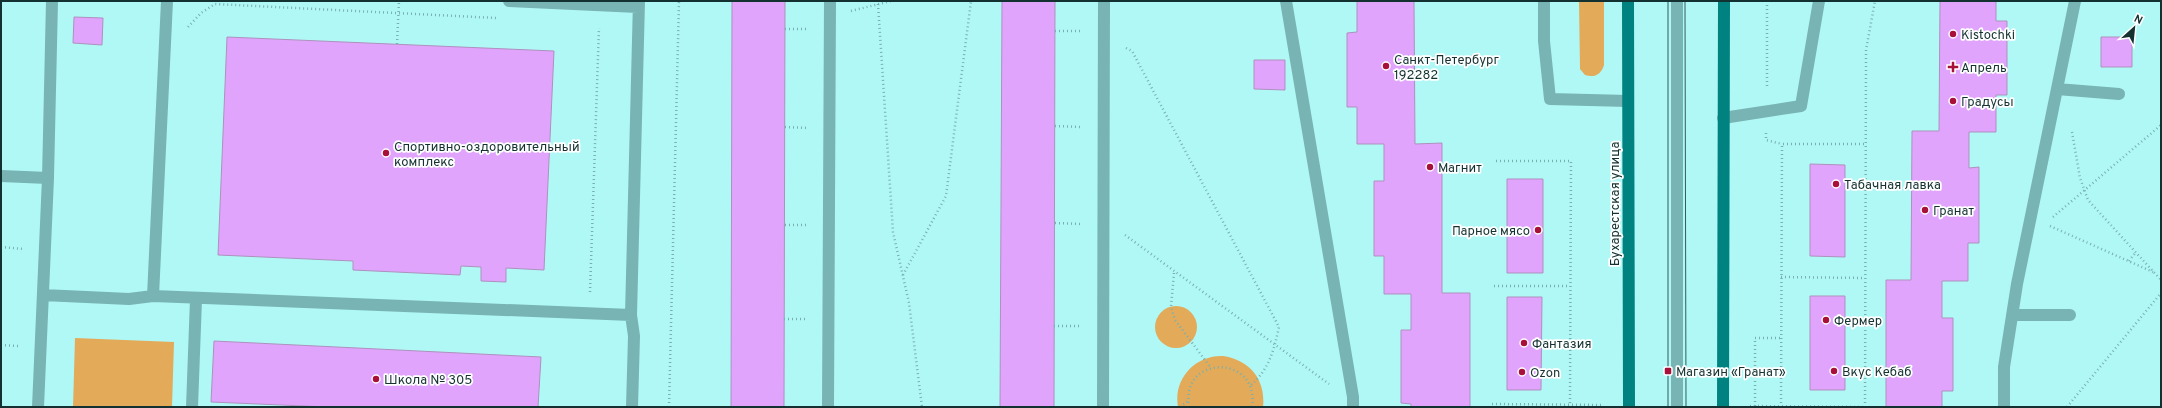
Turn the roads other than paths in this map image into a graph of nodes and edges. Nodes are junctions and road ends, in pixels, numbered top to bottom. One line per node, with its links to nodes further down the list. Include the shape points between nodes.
1 (52, 1): 21 (lane)
2 (167, 1): 23 (lane)
3 (509, 1): 14 (lane)
4 (830, 1): 32 (lane)
5 (1104, 1): 33 (lane)
6 (1286, 1): 28 (lane)
7 (1535, 1): 15 (lane)
8 (1544, 1): 15 (lane)
9 (1628, 1): 18 (main road, Бухарестская улица)
10 (1677, 1): 35 (lane)
11 (1724, 1): 19 (main road)
12 (2075, 1): 16 (lane)
13 (1818, 2): 19 (lane, via 1801,106)
14 (638, 4): 25 (lane)
15 (1544, 41): 18 (lane, via 1550,99)
16 (2062, 90): 17 (lane); 26 (lane)
17 (2119, 94)
18 (1628, 101): 34 (main road, Бухарестская улица)
19 (1724, 118): 36 (main road)
20 (1, 176): 21 (lane)
21 (48, 178): 22 (lane)
22 (43, 295): 23 (lane, via 129,299); 29 (lane)
23 (152, 296): 24 (lane)
24 (196, 299): 25 (lane); 30 (lane)
25 (631, 315): 31 (lane, via 634,336)
26 (2012, 315): 27 (lane); 37 (lane, via 2004,367)
27 (2070, 315)
28 (1353, 402)
29 (38, 407)
30 (192, 407)
31 (632, 407)
32 (828, 407)
33 (1102, 407)
34 (1629, 407)
35 (1677, 407)
36 (1723, 407)
37 (2004, 407)

